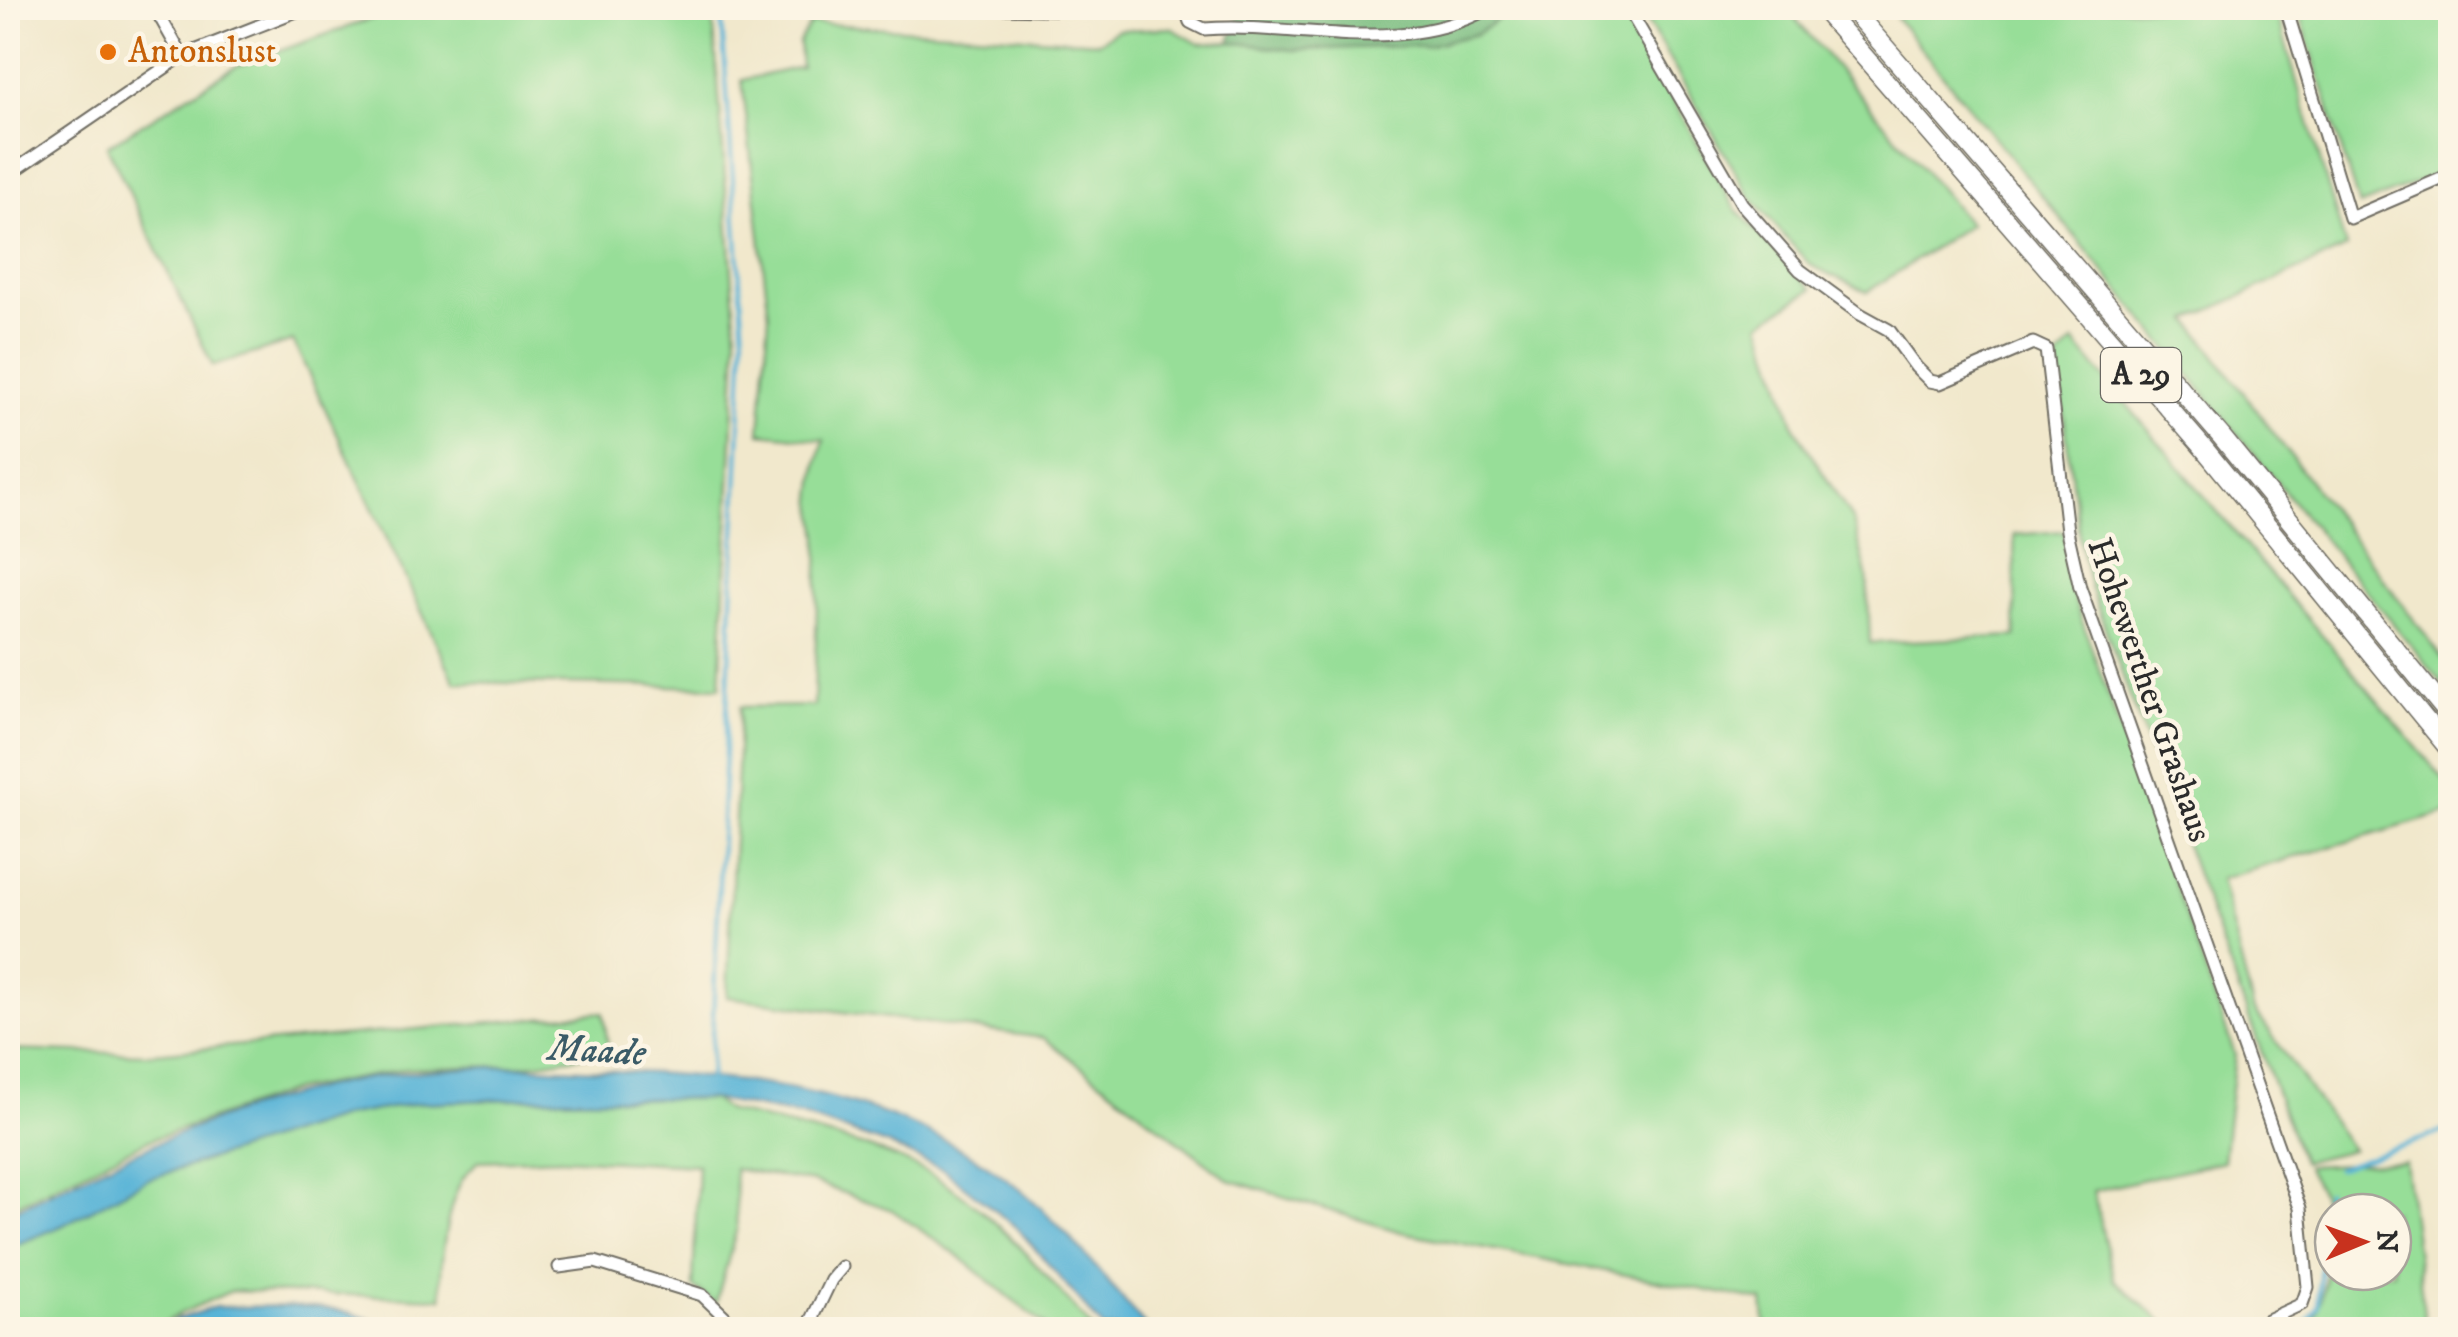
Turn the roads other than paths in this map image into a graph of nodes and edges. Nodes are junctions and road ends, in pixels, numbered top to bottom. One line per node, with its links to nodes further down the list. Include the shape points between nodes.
1 (155, 8): 11 (street)
2 (304, 8): 11 (street)
3 (1002, 8): 4 (street)
4 (1138, 8)
5 (1186, 8): 6 (street, via 1190,22 1204,30 1380,36 1456,24)
6 (1489, 8)
7 (1628, 8): 18 (street, Hohewerther Grashaus, via 1742,204 1800,270 1889,330 1930,380 1940,384 2033,343 2046,348 2067,532 2080,588 2300,1208 2308,1287 2302,1304)
8 (1822, 8): 15 (highway, A 29, via 2206,451)
9 (1851, 8): 14 (highway, A 29, via 2221,436)
10 (2286, 8): 13 (street, via 2350,218)
11 (182, 56): 12 (street)
12 (8, 175)
13 (2450, 175)
14 (2450, 716)
15 (2450, 750)
16 (559, 1267): 19 (street, via 595,1262 702,1296)
17 (842, 1267): 20 (street)
18 (2267, 1320)
19 (731, 1330)
20 (807, 1330)

